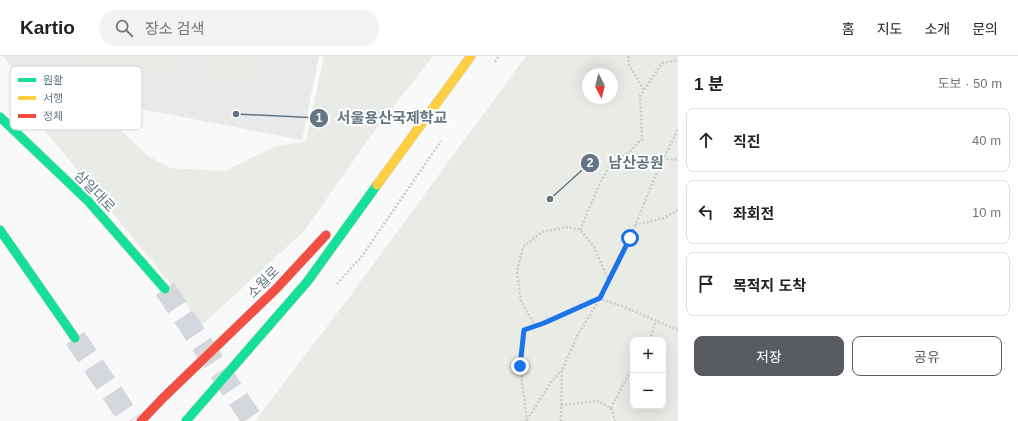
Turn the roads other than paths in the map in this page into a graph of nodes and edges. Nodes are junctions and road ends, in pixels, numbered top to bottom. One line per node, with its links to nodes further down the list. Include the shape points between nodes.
1 (471, 56): 5 (main road, 소월로)
2 (0, 117): 3 (main road, 삼일대로)
3 (10, 127)
4 (14, 130): 7 (main road, 삼일대로, via 89,202)
5 (399, 157): 9 (main road, 소월로, via 276,289); 10 (main road, 소월로, via 307,282)
6 (0, 230): 8 (main road)
7 (165, 289)
8 (75, 338)
9 (141, 421)
10 (186, 421)

